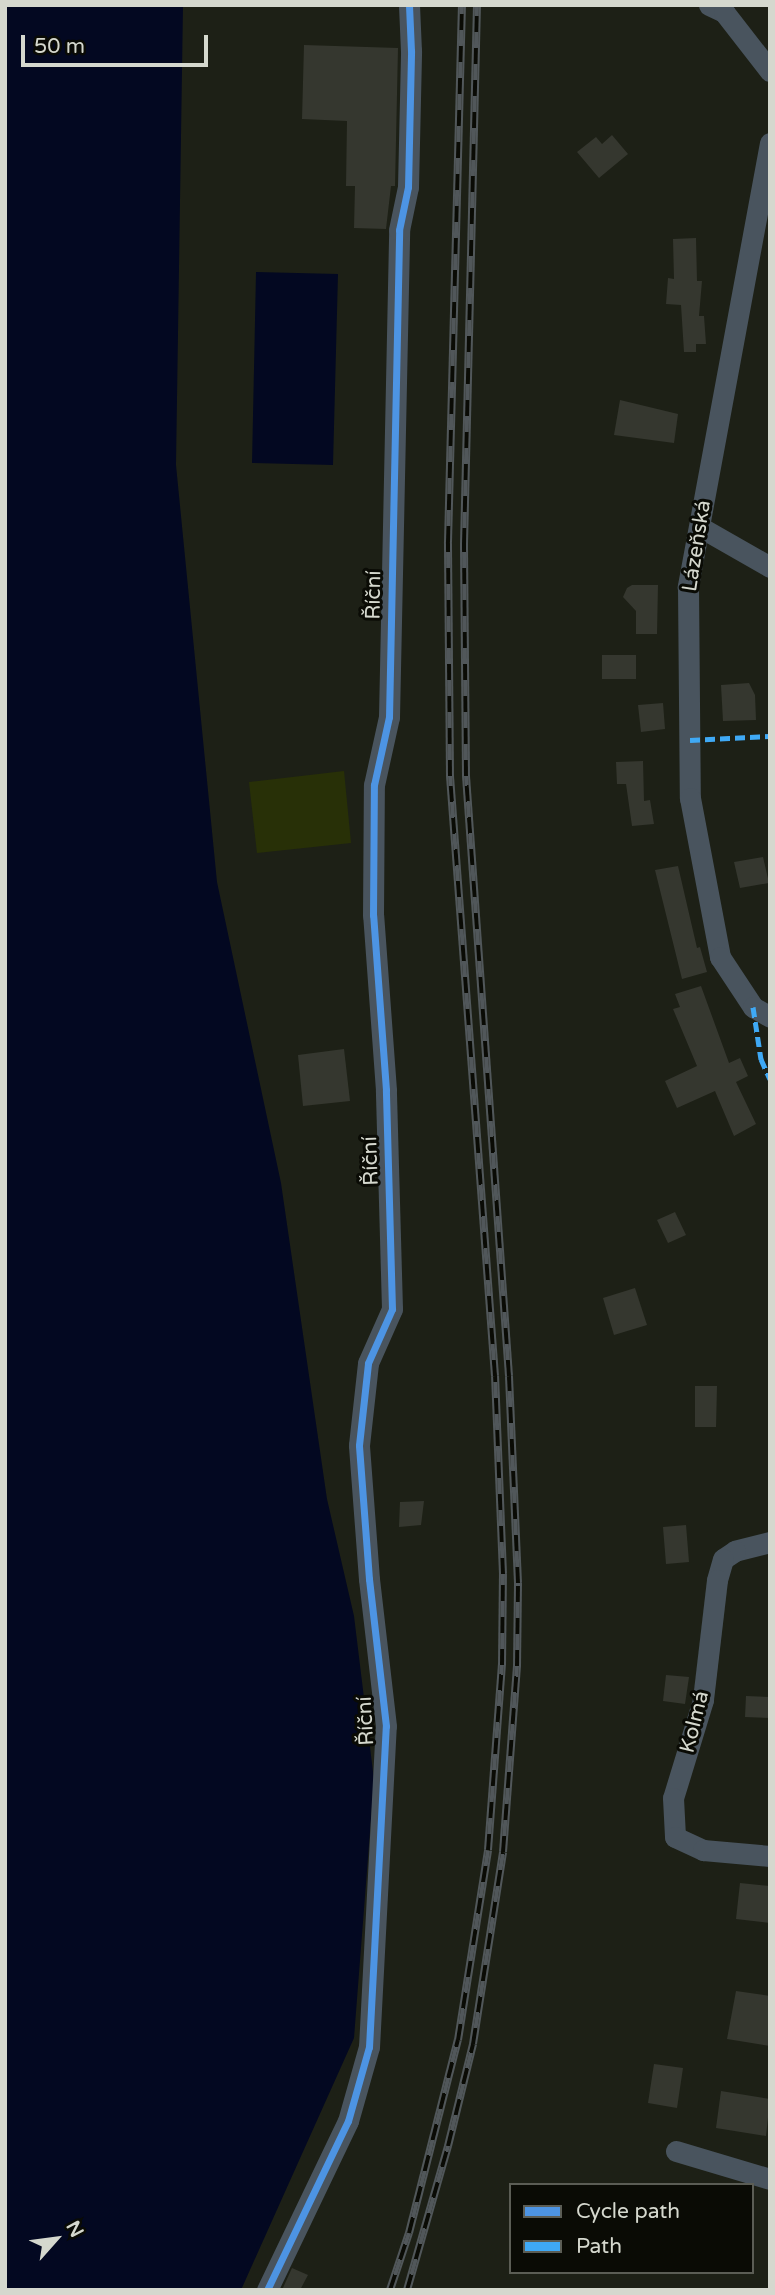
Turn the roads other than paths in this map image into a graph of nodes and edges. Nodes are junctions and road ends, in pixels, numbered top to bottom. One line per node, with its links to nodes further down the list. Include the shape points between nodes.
1 (409, 5): 12 (street, Říční, via 408,187 399,230 389,717 374,785 373,915 386,1090 392,1309 368,1363 359,1445 386,1726 369,2047 348,2121)
2 (709, 5): 3 (street, via 724,12)
3 (770, 71)
4 (770, 143): 5 (street, Lázeňská)
5 (700, 527): 6 (street); 7 (street, Lázeňská, via 688,587 690,797 720,957 753,1007)
6 (770, 567)
7 (770, 1017)
8 (770, 1542): 9 (street, Kolmá, via 723,1559 703,1700 673,1798 675,1837 703,1850)
9 (770, 1856)
10 (676, 2151): 11 (street)
11 (770, 2179)
12 (267, 2290)

